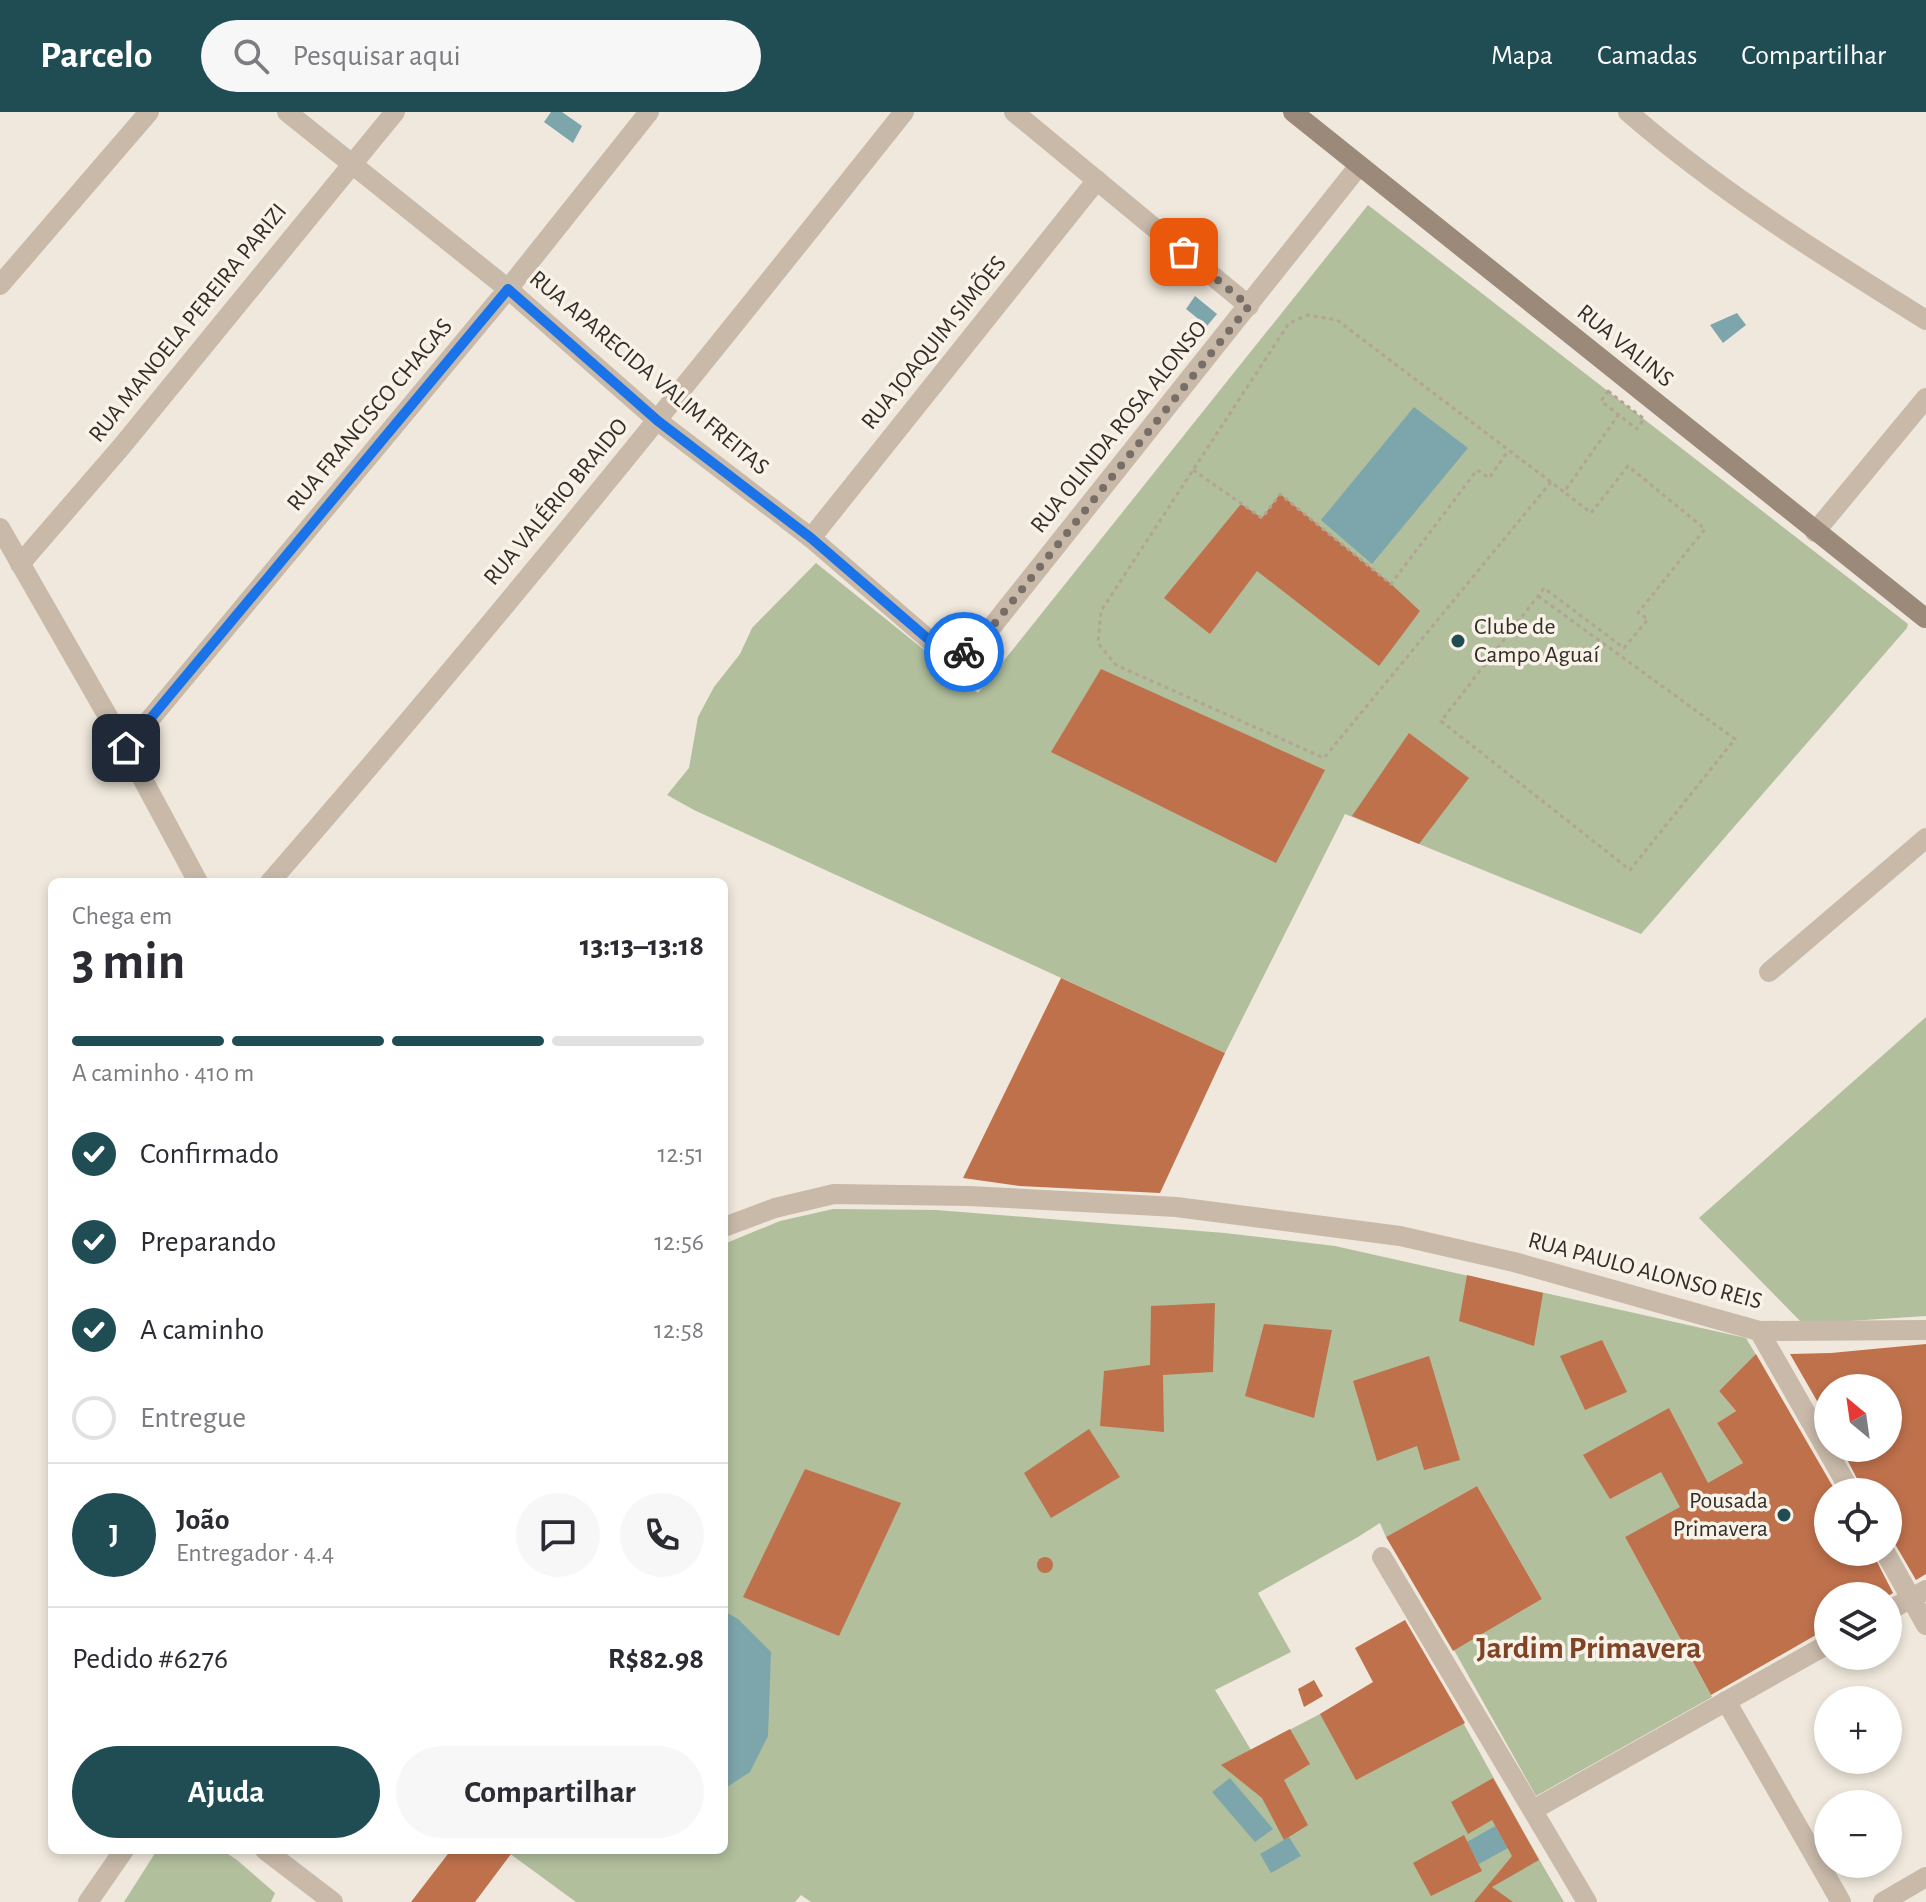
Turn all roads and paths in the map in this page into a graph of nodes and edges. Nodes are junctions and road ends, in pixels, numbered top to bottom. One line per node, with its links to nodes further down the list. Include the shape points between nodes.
1 (149, 112): 12 (street)
2 (287, 112): 9 (street, RUA APARECIDA VALIM FREITAS)
3 (395, 112): 9 (street, RUA MANOELA PEREIRA PARIZI)
4 (649, 112): 13 (street, RUA FRANCISCO CHAGAS)
5 (904, 112): 18 (street, RUA VALÉRIO BRAIDO)
6 (1014, 112): 11 (street)
7 (1293, 112): 10 (street, RUA VALINS)
8 (1628, 112): 15 (street, via 1790,235)
9 (351, 164): 13 (street, RUA APARECIDA VALIM FREITAS); 26 (street, RUA MANOELA PEREIRA PARIZI)
10 (1358, 167): 14 (street, RUA OLINDA ROSA ALONSO); 24 (street, RUA VALINS)
11 (1097, 180): 14 (street); 25 (street, RUA JOAQUIM SIMÕES)
12 (0, 285)
13 (508, 289): 18 (street, RUA APARECIDA VALIM FREITAS); 30 (street, RUA FRANCISCO CHAGAS)
14 (1249, 306): 29 (street, RUA OLINDA ROSA ALONSO)
15 (1926, 320)
16 (1926, 398): 24 (street)
17 (1619, 414): 17 (path, via 1637,429 1644,419 1608,391 1601,401); 22 (path)
18 (658, 421): 25 (street, RUA APARECIDA VALIM FREITAS); 33 (street, RUA VALÉRIO BRAIDO)
19 (1509, 450): 20 (path, via 1337,320 1308,315 1289,323); 20 (path, via 1489,478 1477,470 1391,584 1280,494 1262,518); 21 (path)
20 (1193, 470): 21 (path, via 1101,611 1098,643 1116,665 1324,758)
21 (1551, 482): 22 (path)
22 (1564, 492): 27 (path, via 1591,513 1628,466 1705,529 1638,613 1648,619 1624,648 1544,588)
23 (0, 528): 26 (street)
24 (1815, 532): 28 (street, RUA VALINS)
25 (811, 538): 29 (street, RUA APARECIDA VALIM FREITAS, via 942,651 963,653)
26 (20, 564): 30 (street)
27 (1538, 596): 27 (path, via 1441,721 1630,870 1735,739)
28 (1926, 619)
29 (979, 643)
30 (126, 748): 32 (street)
31 (1926, 838): 34 (street)
32 (196, 878)
33 (273, 878)
34 (1769, 972)
35 (728, 1226): 37 (street, RUA PAULO ALONSO REIS, via 834,1194 1176,1207 1400,1236 1514,1262)
36 (1926, 1330): 37 (street, RUA PAULO ALONSO REIS)
37 (1759, 1331): 38 (street)
38 (1843, 1478)
39 (1382, 1557): 45 (street)
40 (1896, 1566): 41 (street)
41 (1919, 1594): 42 (street)
42 (1926, 1625)
43 (1814, 1652): 44 (street)
44 (1726, 1701): 45 (street); 52 (street)
45 (1533, 1810): 51 (street)
46 (121, 1854): 50 (street)
47 (270, 1854): 49 (street)
48 (1926, 1877): 53 (street)
49 (325, 1900)
50 (88, 1902)
51 (1587, 1902)
52 (1841, 1902)
53 (1883, 1902)

